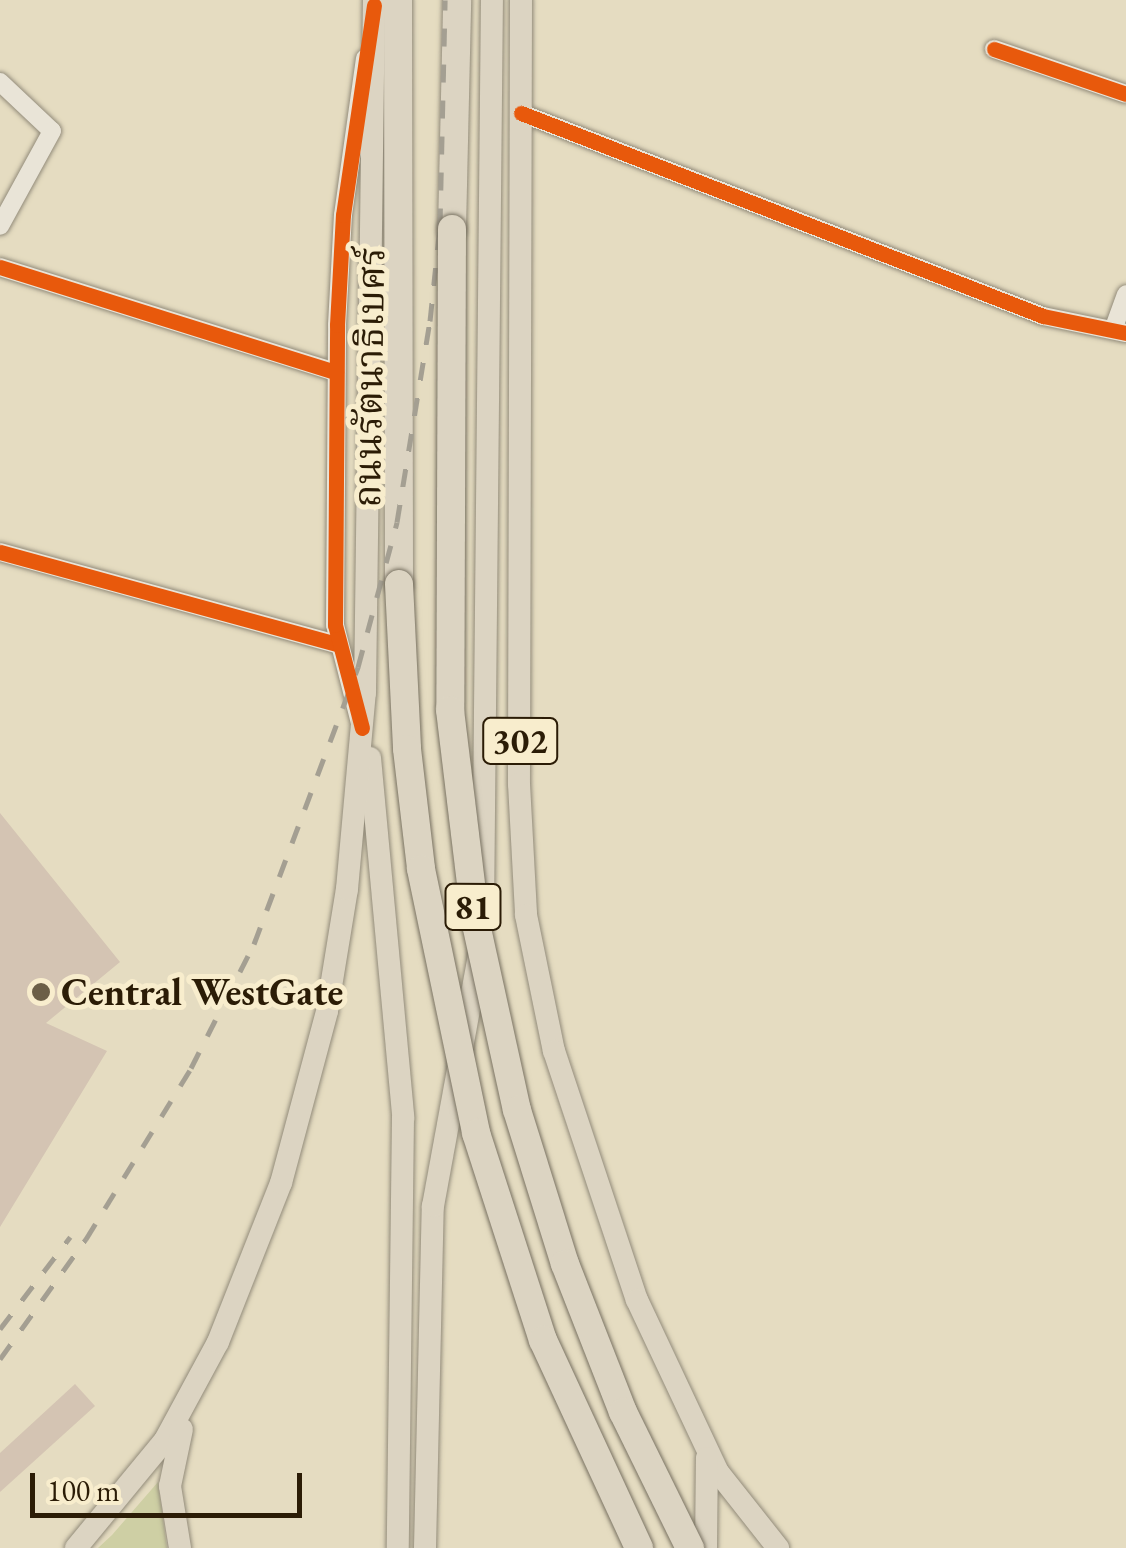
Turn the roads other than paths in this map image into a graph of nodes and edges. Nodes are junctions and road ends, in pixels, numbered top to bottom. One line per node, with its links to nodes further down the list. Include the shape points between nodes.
1 (457, 0): 25 (highway, 81, bridge, via 449,691 476,924 517,1110 564,1264 630,1426)
2 (492, 0): 23 (main road, bridge, via 485,879 464,1048 432,1206)
3 (520, 0): 8 (main road, 302)
4 (382, 2): 13 (street, via 343,215); 16 (main road, ถนนรัตนาธิเบศร์); 24 (highway, 81, bridge, via 400,584 419,854 476,1133 542,1340)
5 (994, 49): 7 (street)
6 (0, 82): 9 (street, via 52,131)
7 (1126, 94)
8 (522, 113): 12 (street, via 1043,316); 19 (main road, 302, via 519,784 526,915 554,1051 598,1190 651,1334)
9 (0, 226)
10 (0, 267): 13 (street)
11 (1126, 294): 12 (street)
12 (1119, 331)
13 (336, 372): 15 (street)
14 (0, 552): 15 (street)
15 (337, 644): 17 (street)
16 (365, 693): 17 (main road); 22 (main road, via 398,1043)
17 (362, 728): 18 (main road, via 338,951 306,1100 255,1256)
18 (192, 1393): 20 (main road, via 136,1482); 21 (main road, via 170,1486)
19 (706, 1450): 26 (main road); 27 (main road, 302, via 729,1491)
20 (76, 1548)
21 (180, 1548)
22 (398, 1548)
23 (426, 1548)
24 (639, 1548)
25 (690, 1548)
26 (706, 1548)
27 (778, 1548)

